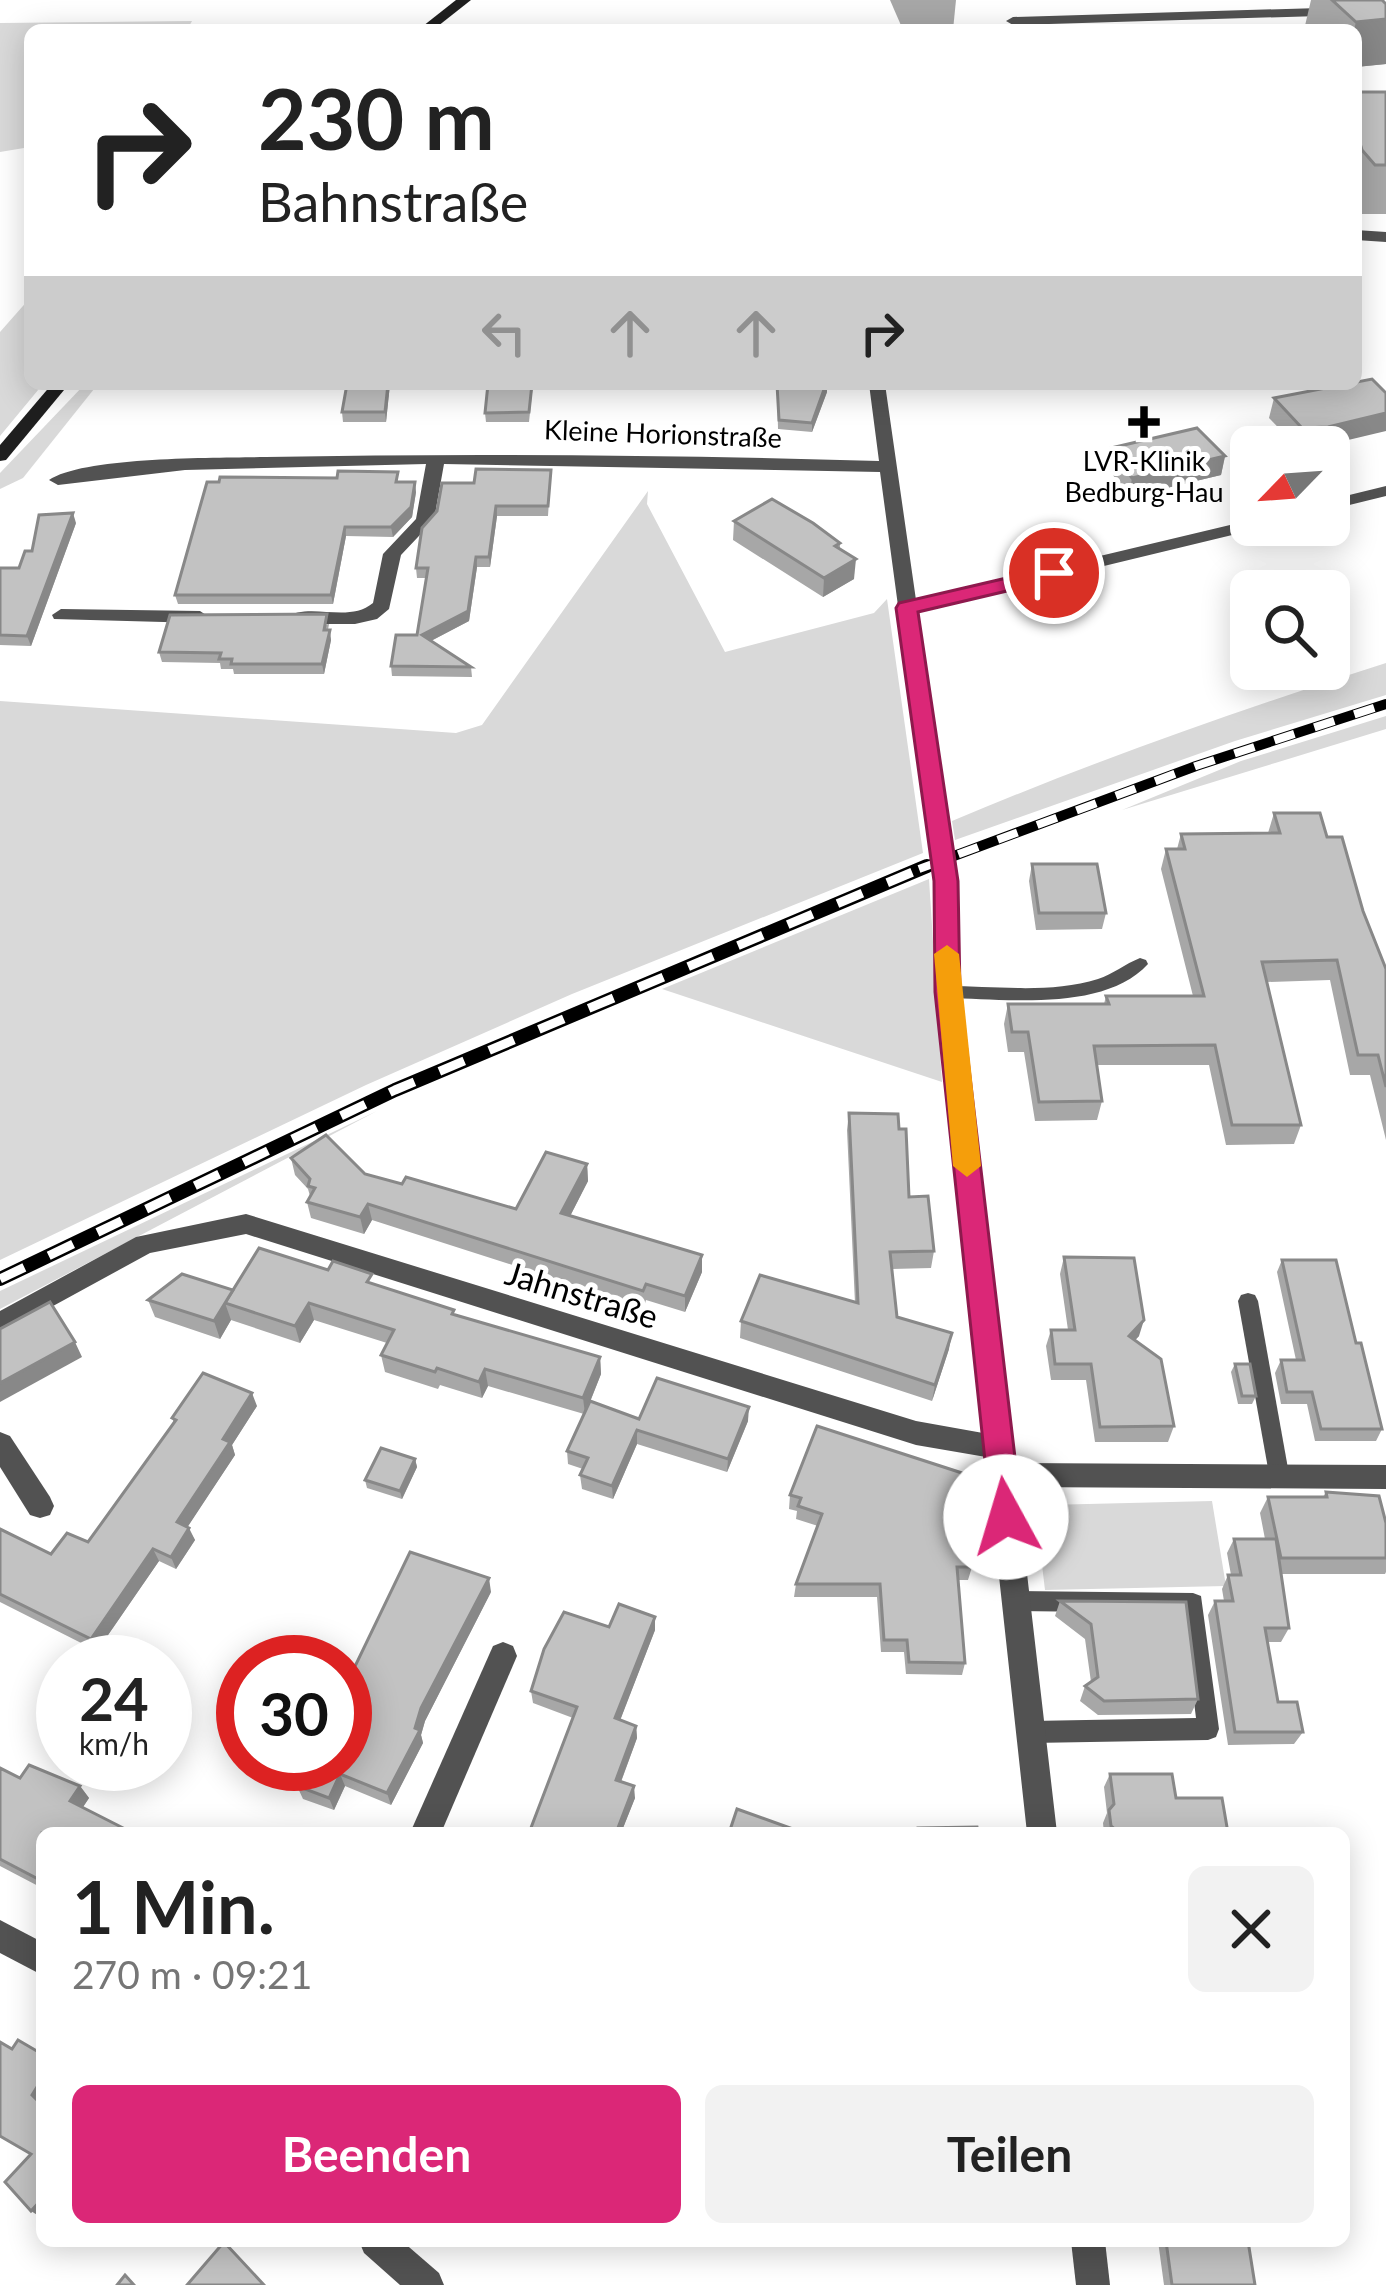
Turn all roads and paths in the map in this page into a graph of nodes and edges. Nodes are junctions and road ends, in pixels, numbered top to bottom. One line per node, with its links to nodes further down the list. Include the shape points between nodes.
1 (464, 0): 4 (main road)
2 (1342, 5): 3 (street); 5 (street)
3 (1386, 10)
4 (432, 24)
5 (1031, 24)
6 (56, 390): 8 (main road)
7 (879, 390): 10 (street)
8 (0, 456)
9 (436, 457): 10 (street, Kleine Horionstraße); 11 (street, Kleine Horionstraße, via 163,467); 18 (street, via 425,520 392,554 382,604 355,618)
10 (889, 467): 15 (street)
11 (58, 480)
12 (1386, 491): 13 (street)
13 (1350, 500)
14 (1230, 529): 15 (street)
15 (906, 608): 20 (street, via 946,881)
16 (61, 615): 17 (street)
17 (220, 617)
18 (265, 617)
19 (1140, 964): 20 (lane, via 1096,988)
20 (947, 992): 24 (street)
21 (1248, 1301): 25 (lane)
22 (0, 1324): 24 (street, Jahnstraße, via 145,1244 246,1224)
23 (0, 1444): 27 (street)
24 (1000, 1461): 25 (street, Jahnstraße); 28 (street)
25 (1279, 1474): 26 (street, Jahnstraße)
26 (1386, 1477)
27 (40, 1506)
28 (1016, 1601): 30 (street); 30 (lane, via 1193,1603 1208,1729)
29 (503, 1656): 31 (street)
30 (1031, 1732): 32 (street)
31 (428, 1827)
32 (1041, 1827)
33 (0, 1936): 34 (street)
34 (36, 1956)
35 (383, 2247): 37 (street)
36 (1089, 2247): 38 (street)
37 (428, 2285)
38 (1093, 2285)

